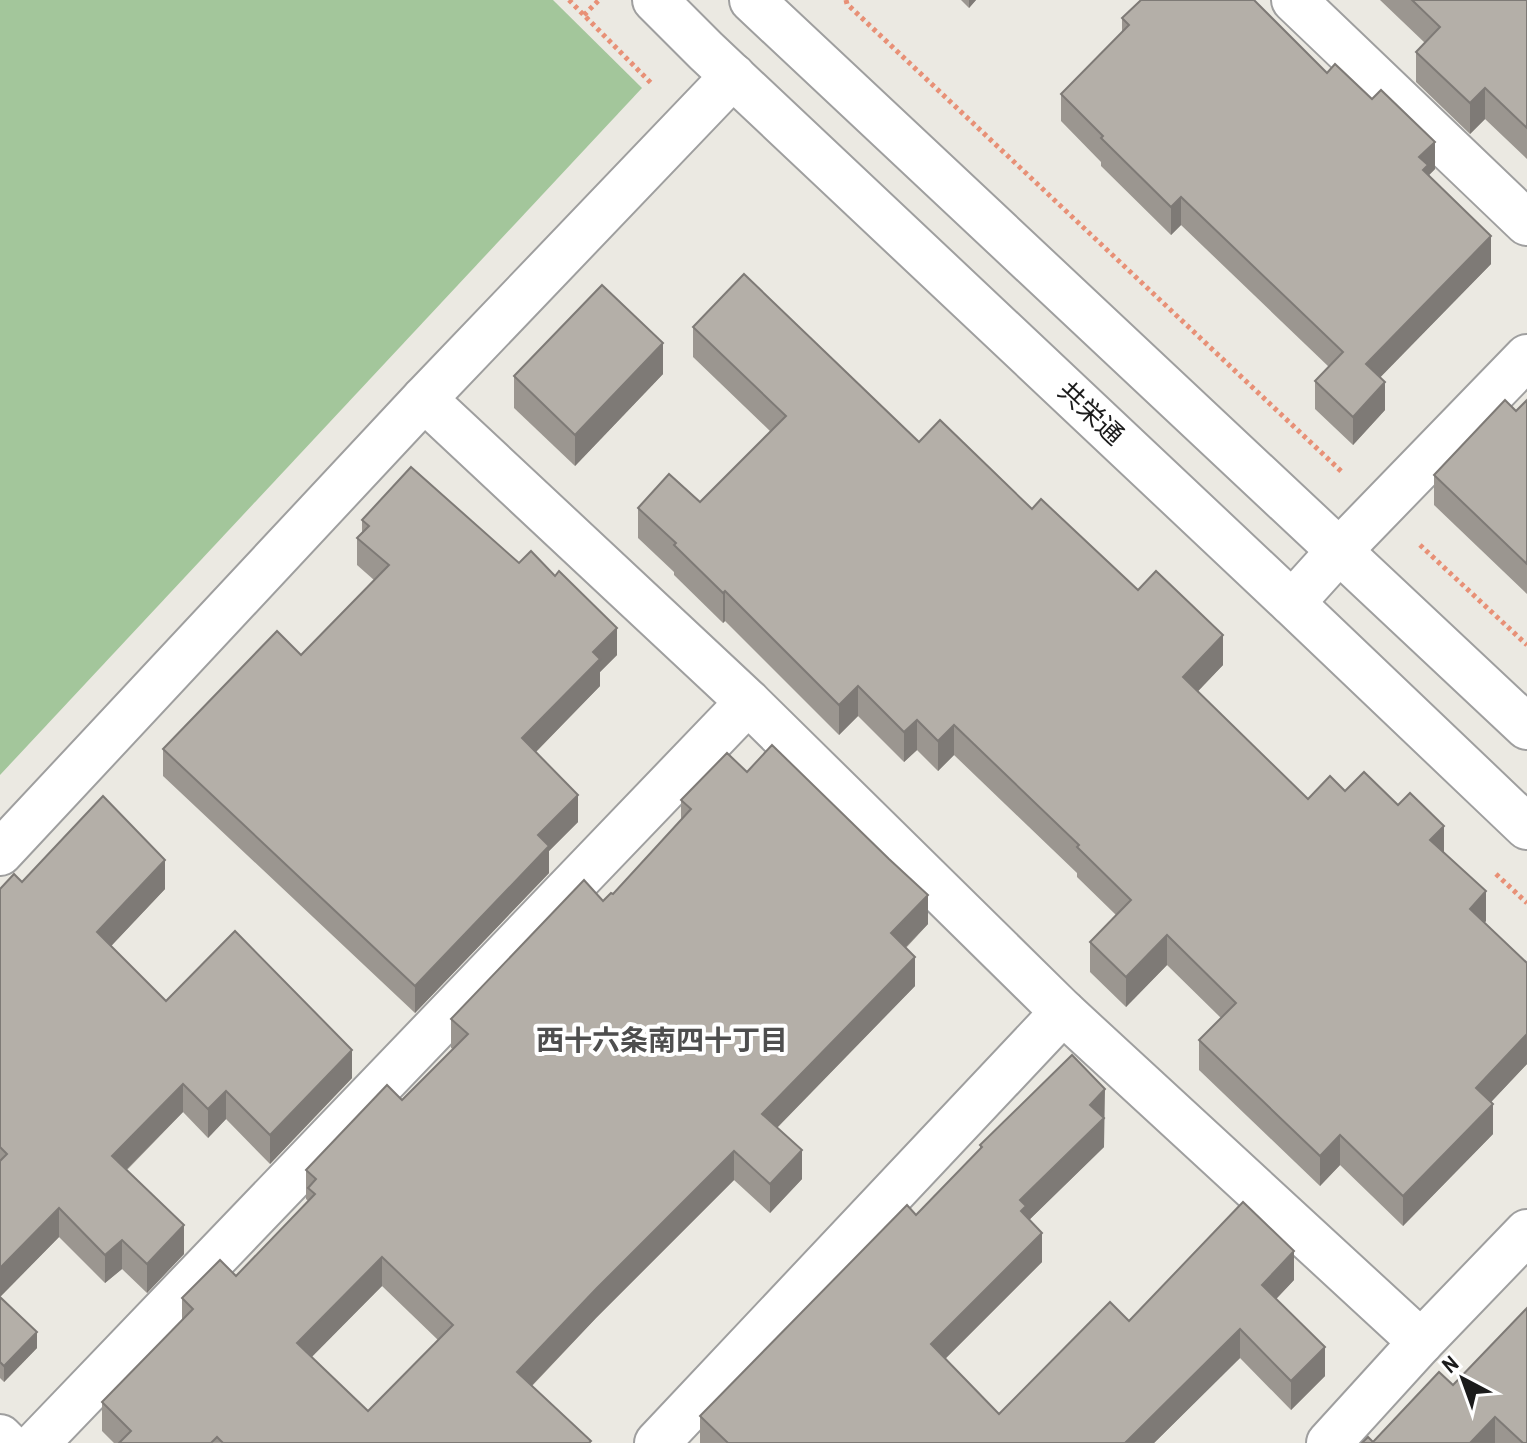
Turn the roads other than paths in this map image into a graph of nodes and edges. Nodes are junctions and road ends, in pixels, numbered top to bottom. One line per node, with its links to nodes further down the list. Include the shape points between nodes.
1 (655, 0): 4 (street, 共栄通)
2 (754, 0): 4 (street); 8 (street)
3 (1312, 6): 5 (street)
4 (719, 63): 7 (street); 9 (street, 共栄通)
5 (1527, 223)
6 (1527, 357): 8 (street)
7 (424, 399): 10 (street); 13 (street)
8 (1339, 551): 9 (street); 11 (street)
9 (1292, 603): 12 (street, 共栄通)
10 (748, 702): 14 (street); 19 (street)
11 (1527, 727)
12 (1527, 827)
13 (0, 853)
14 (1063, 1012): 16 (street); 20 (street)
15 (1527, 1232): 16 (street)
16 (1421, 1342): 21 (street)
17 (0, 1437): 18 (street)
18 (6, 1443)
19 (37, 1443)
20 (657, 1443)
21 (1329, 1443)

